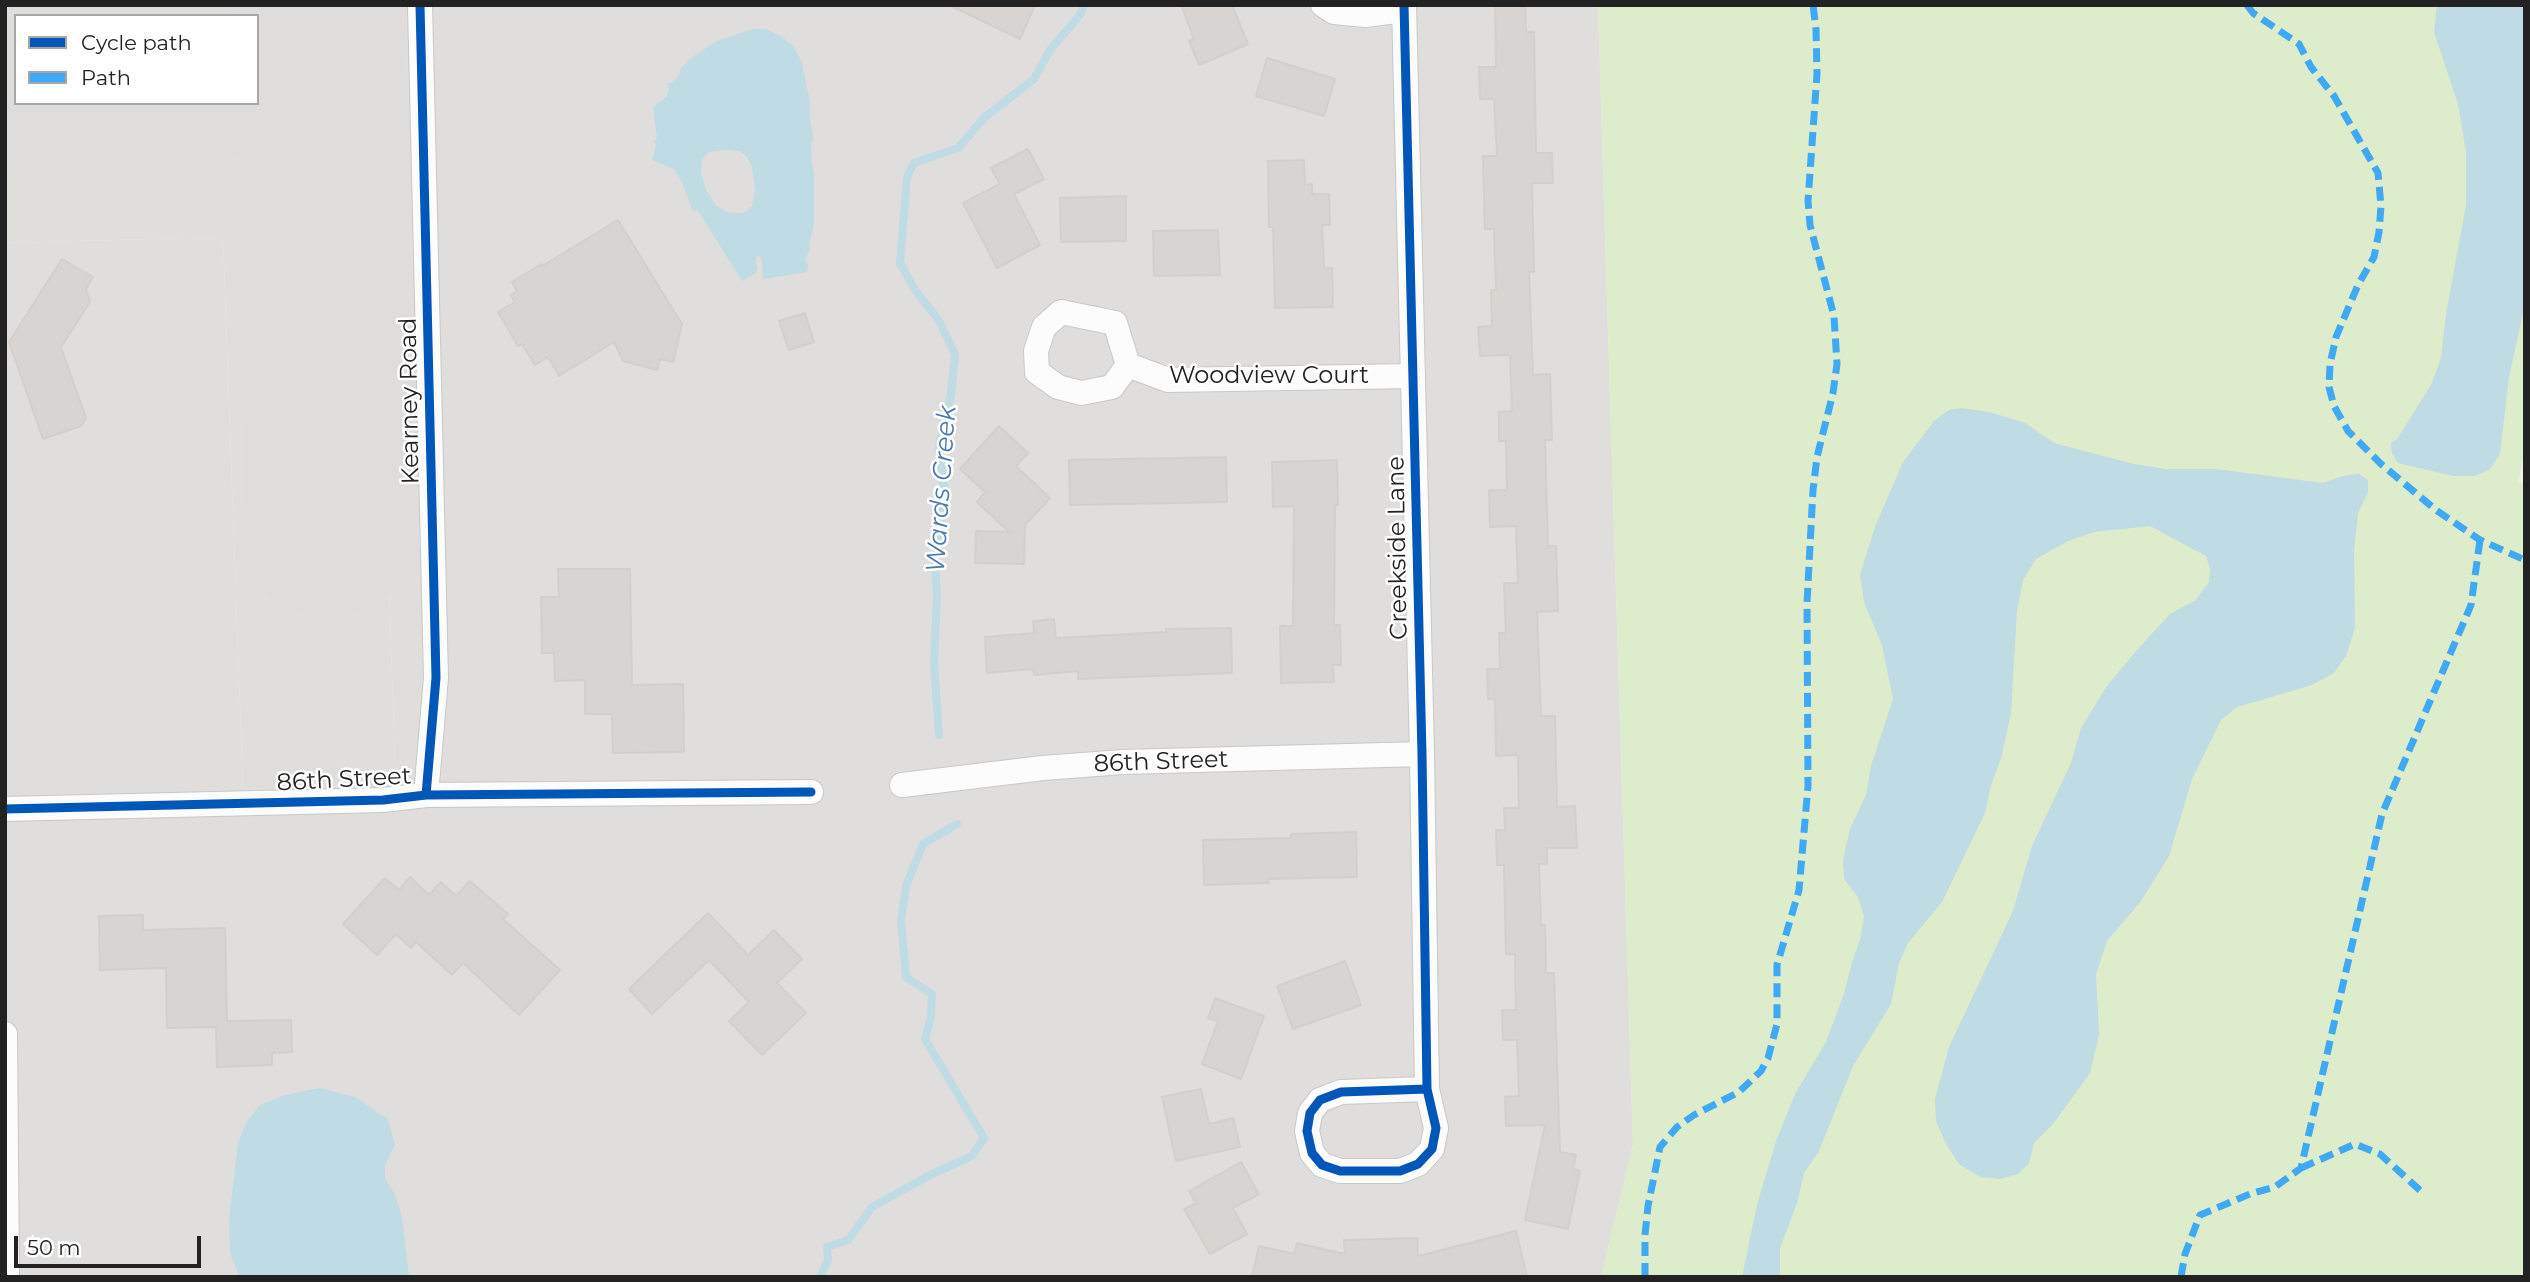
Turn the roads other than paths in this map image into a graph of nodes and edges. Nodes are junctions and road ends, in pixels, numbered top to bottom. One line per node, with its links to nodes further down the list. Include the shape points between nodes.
1 (420, 5): 9 (street, Kearney Road, via 436,678)
2 (1323, 5): 3 (street, via 1334,12 1365,15)
3 (1404, 7): 5 (street, Creekside Lane)
4 (1128, 365): 5 (street, Woodview Court, via 1168,380)
5 (1413, 376): 6 (street, Creekside Lane)
6 (1422, 754): 7 (street, 86th Street, via 1123,762); 12 (street, Creekside Lane)
7 (902, 785)
8 (811, 792): 9 (street, 86th Street)
9 (426, 794): 10 (street, 86th Street, via 383,800)
10 (5, 810)
11 (5, 1034): 13 (street)
12 (1427, 1089): 12 (street, Creekside Lane, via 1341,1091 1320,1100 1310,1113 1307,1131 1312,1153 1322,1165 1340,1171 1400,1171 1418,1164 1432,1149 1436,1128)
13 (7, 1277)

